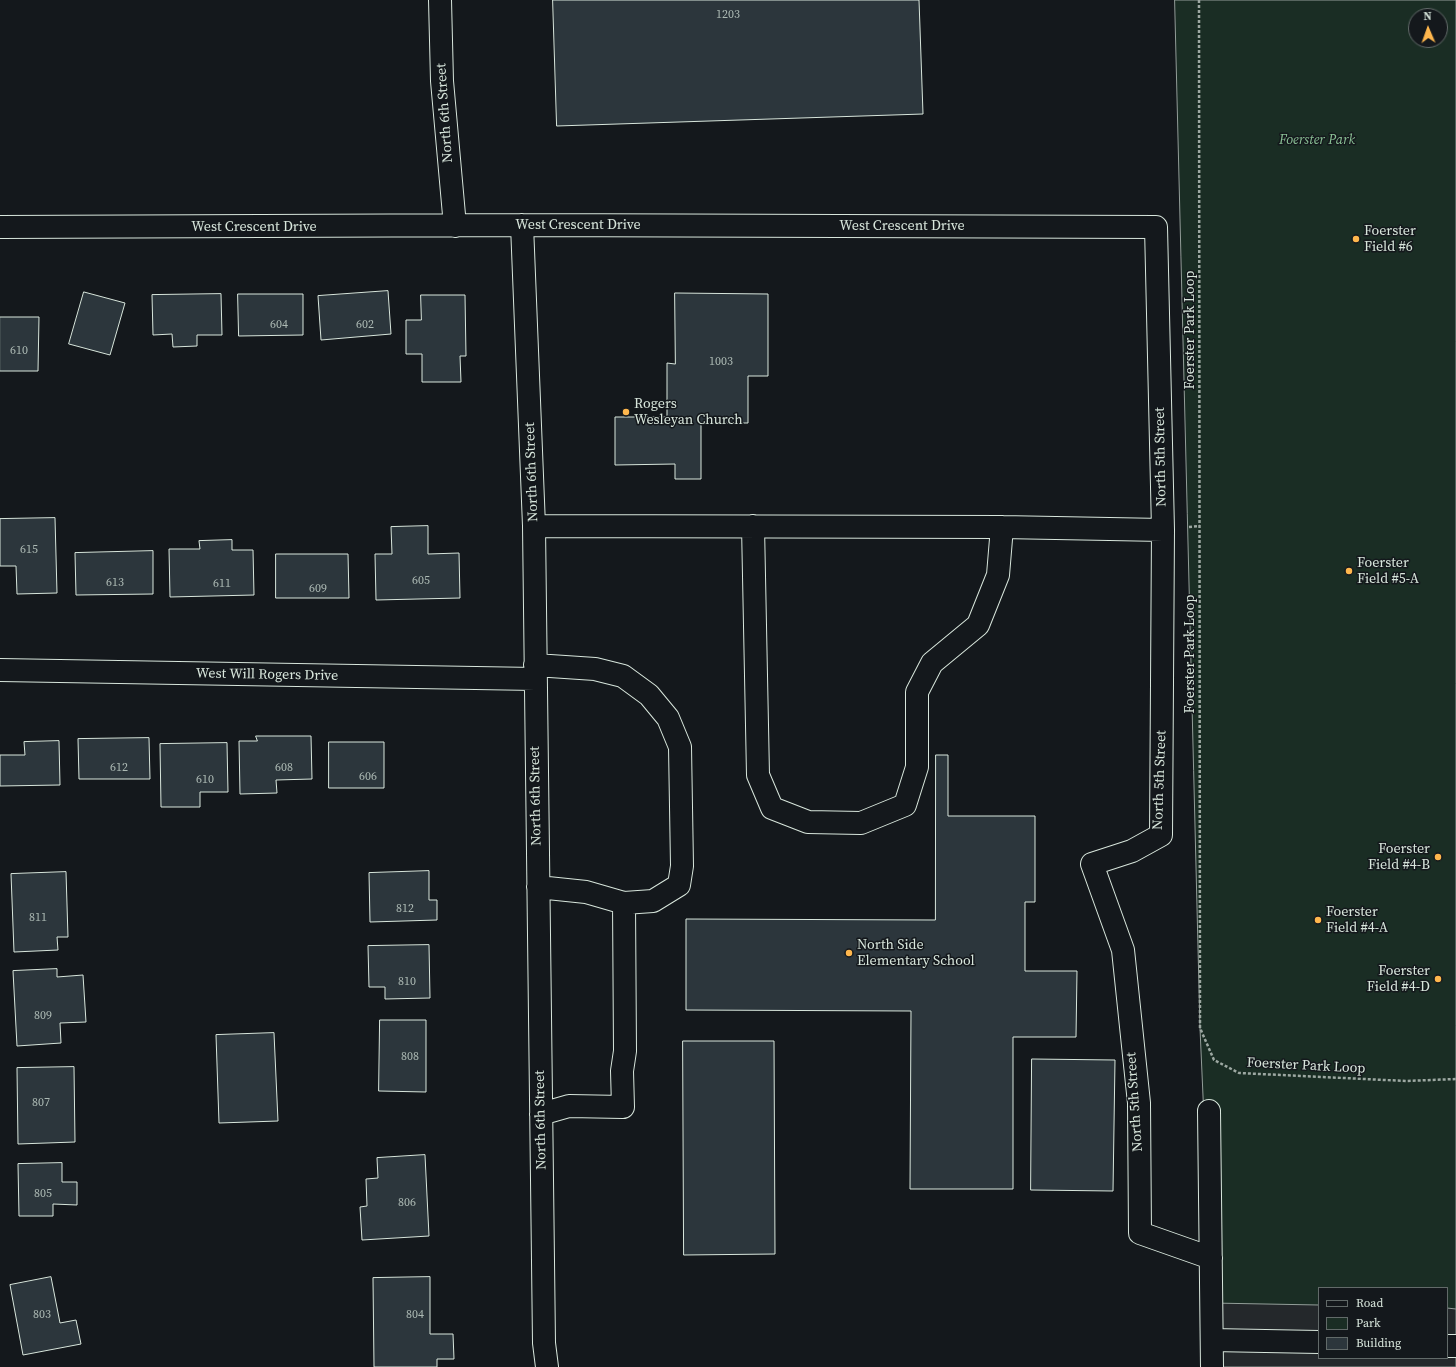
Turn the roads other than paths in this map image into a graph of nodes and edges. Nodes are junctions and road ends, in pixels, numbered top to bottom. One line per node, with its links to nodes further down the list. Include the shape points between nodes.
1 (440, 0): 3 (street, North 6th Street, via 442,81)
2 (522, 225): 3 (street, West Crescent Drive); 5 (street, West Crescent Drive); 6 (street, North 6th Street)
3 (454, 226): 4 (street, West Crescent Drive)
4 (0, 227)
5 (1156, 227): 9 (street, North 5th Street)
6 (534, 526): 7 (street); 11 (street, North 6th Street)
7 (753, 526): 8 (street); 8 (street, via 758,775 772,808 808,822 861,823 905,805 917,767 917,692 932,663 978,625 998,575)
8 (1002, 527): 9 (street)
9 (1163, 530): 16 (street, North 5th Street, via 1161,834 1132,851 1092,864 1123,950 1139,1103 1140,1233)
10 (0, 670): 11 (street, West Will Rogers Drive)
11 (535, 672): 12 (street, North 6th Street); 13 (street, West Will Rogers Drive, via 595,669 623,676 649,695 668,718 680,747 682,866 679,885 653,901)
12 (538, 887): 13 (street, via 586,892); 15 (street, North 6th Street)
13 (624, 903): 15 (street, via 624,1107 570,1106)
14 (1208, 1111): 16 (street)
15 (541, 1114): 19 (street, North 6th Street, via 544,1343)
16 (1211, 1258): 17 (street)
17 (1212, 1340): 18 (street); 20 (street)
18 (1318, 1342)
19 (547, 1367)
20 (1212, 1367)

